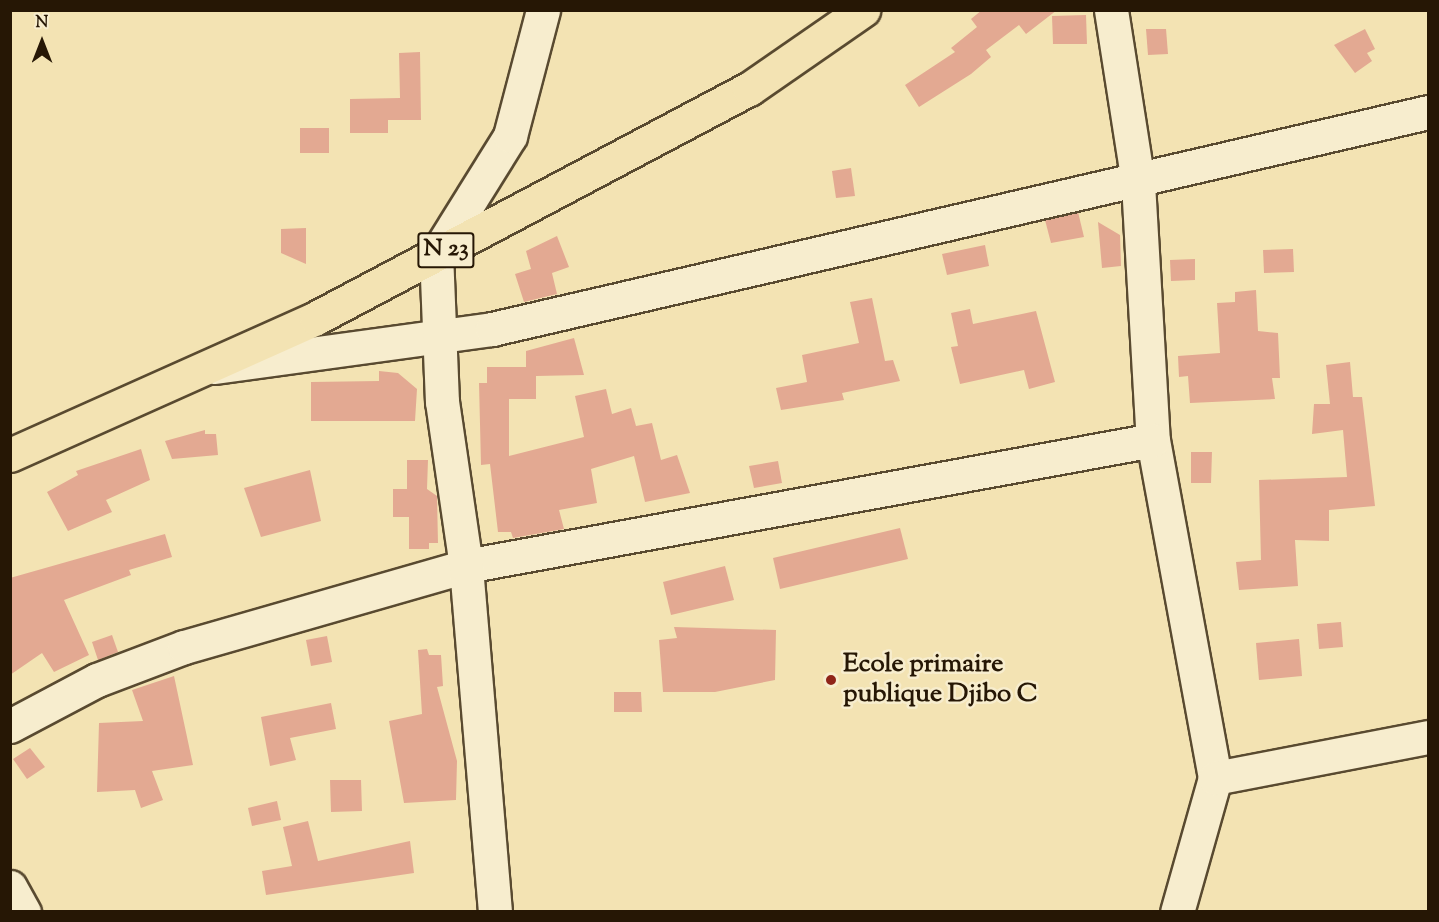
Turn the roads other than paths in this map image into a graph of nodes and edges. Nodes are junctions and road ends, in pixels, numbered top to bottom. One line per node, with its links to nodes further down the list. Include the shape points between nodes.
1 (863, 10): 6 (main road, N 23, via 749,89)
2 (1111, 10): 5 (street)
3 (537, 12): 6 (street, via 510,136)
4 (1428, 112): 5 (street)
5 (1138, 183): 7 (street); 9 (street)
6 (436, 255): 7 (street); 8 (main road, N 23)
7 (437, 337): 8 (street); 11 (street)
8 (208, 368): 10 (main road, N 23)
9 (1153, 440): 11 (street); 14 (street)
10 (10, 455)
11 (465, 566): 12 (street, via 184,646 97,680); 17 (street)
12 (10, 726)
13 (1428, 737): 14 (street)
14 (1215, 778): 18 (street)
15 (10, 887): 16 (street)
16 (24, 912)
17 (495, 912)
18 (1177, 912)

